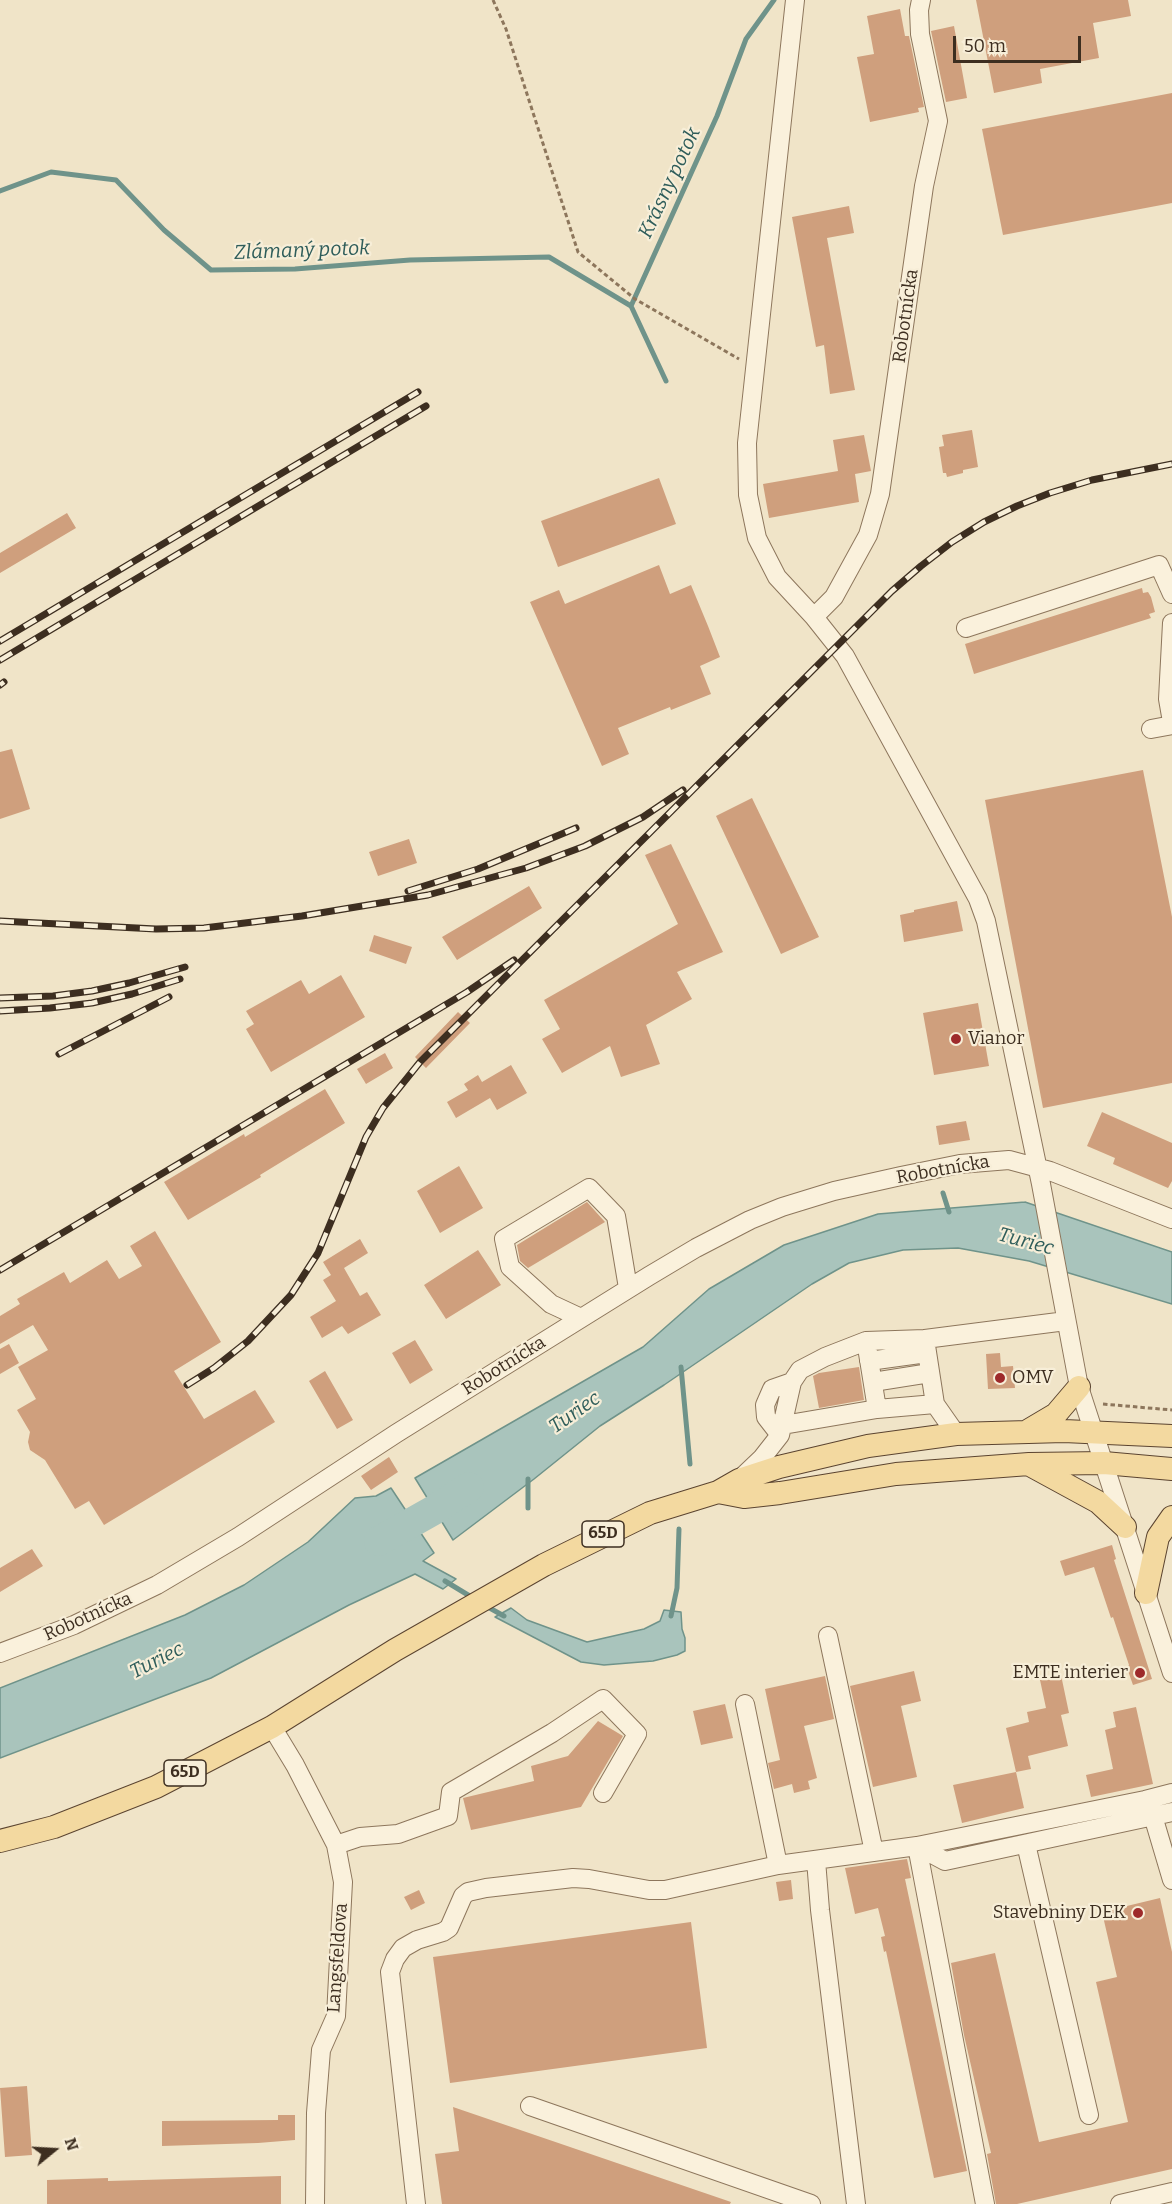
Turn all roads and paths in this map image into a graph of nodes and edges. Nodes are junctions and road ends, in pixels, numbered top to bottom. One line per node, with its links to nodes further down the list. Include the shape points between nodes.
1 (493, 0): 5 (path, via 506,29 578,252 635,299)
2 (811, 0): 4 (street)
3 (921, 0): 7 (street, Robotnícka, via 920,34 938,121 924,186 880,494 868,535 834,597)
4 (795, 5): 5 (street)
5 (755, 368): 7 (street, via 747,443 748,495 757,538 777,577)
6 (1172, 594): 9 (street, via 1159,565)
7 (814, 617): 13 (street, via 844,656 978,899 986,921)
8 (1172, 623): 10 (street)
9 (966, 628)
10 (1170, 698): 11 (street)
11 (1172, 724): 12 (street)
12 (1151, 729)
13 (1039, 1176): 14 (street, Robotnícka); 15 (street, Robotnícka, via 1009,1160 960,1164 807,1199 750,1220); 17 (street)
14 (1172, 1219)
15 (628, 1288): 16 (street, Robotnícka); 16 (street, via 616,1216 589,1188 504,1239 510,1268 551,1304)
16 (581, 1318): 38 (street, Robotnícka, via 157,1586 74,1626)
17 (1066, 1321): 19 (street); 21 (street)
18 (866, 1341): 19 (street); 20 (street); 24 (street, via 800,1370 792,1382)
19 (930, 1372): 20 (street); 20 (street); 27 (street)
20 (873, 1385): 24 (street)
21 (1079, 1387): 25 (main road, via 1065,1407); 26 (street)
22 (1103, 1404): 23 (path)
23 (1172, 1410)
24 (781, 1430): 32 (street, via 762,1458)
25 (1028, 1431): 26 (main road, 65D); 27 (main road, 65D)
26 (1093, 1432): 28 (main road, 65D); 29 (street)
27 (956, 1434): 32 (main road, 65D, via 868,1446)
28 (1172, 1436)
29 (1104, 1463): 30 (main road, 65D); 31 (main road, 65D); 35 (street)
30 (1029, 1464): 33 (main road, 65D, via 896,1474 744,1497); 35 (main road, via 1098,1502)
31 (1172, 1469)
32 (739, 1480): 33 (main road, 65D)
33 (718, 1492): 41 (main road, 65D, via 680,1502 623,1525 495,1592)
34 (1172, 1517): 36 (main road, via 1158,1537)
35 (1125, 1527): 36 (street)
36 (1146, 1593): 39 (street)
37 (828, 1636): 50 (street)
38 (0, 1653)
39 (1172, 1673)
40 (745, 1704): 52 (street)
41 (272, 1726): 46 (main road, 65D, via 124,1801 54,1827); 48 (street, Langsfeldova)
42 (603, 1793): 48 (street, via 637,1734 603,1699 451,1792 448,1816 398,1834 360,1837)
43 (1172, 1793): 49 (street)
44 (1172, 1812): 45 (street)
45 (1153, 1816): 47 (street); 53 (street)
46 (0, 1841)
47 (1026, 1844): 49 (street, via 945,1861); 55 (street)
48 (336, 1845): 57 (street, Langsfeldova, via 343,1882 342,1916 336,2016 321,2050)
49 (917, 1846): 50 (street); 61 (street)
50 (874, 1852): 51 (street)
51 (816, 1860): 52 (street); 60 (street)
52 (778, 1865): 58 (street, via 665,1890 573,1878 476,1890 463,1896 449,1928 403,1948 390,1972)
53 (1172, 1880)
54 (530, 2106): 59 (street)
55 (1089, 2115)
56 (1172, 2192): 62 (street)
57 (315, 2204)
58 (416, 2204)
59 (811, 2204)
60 (856, 2204)
61 (985, 2204)
62 (1120, 2204)

